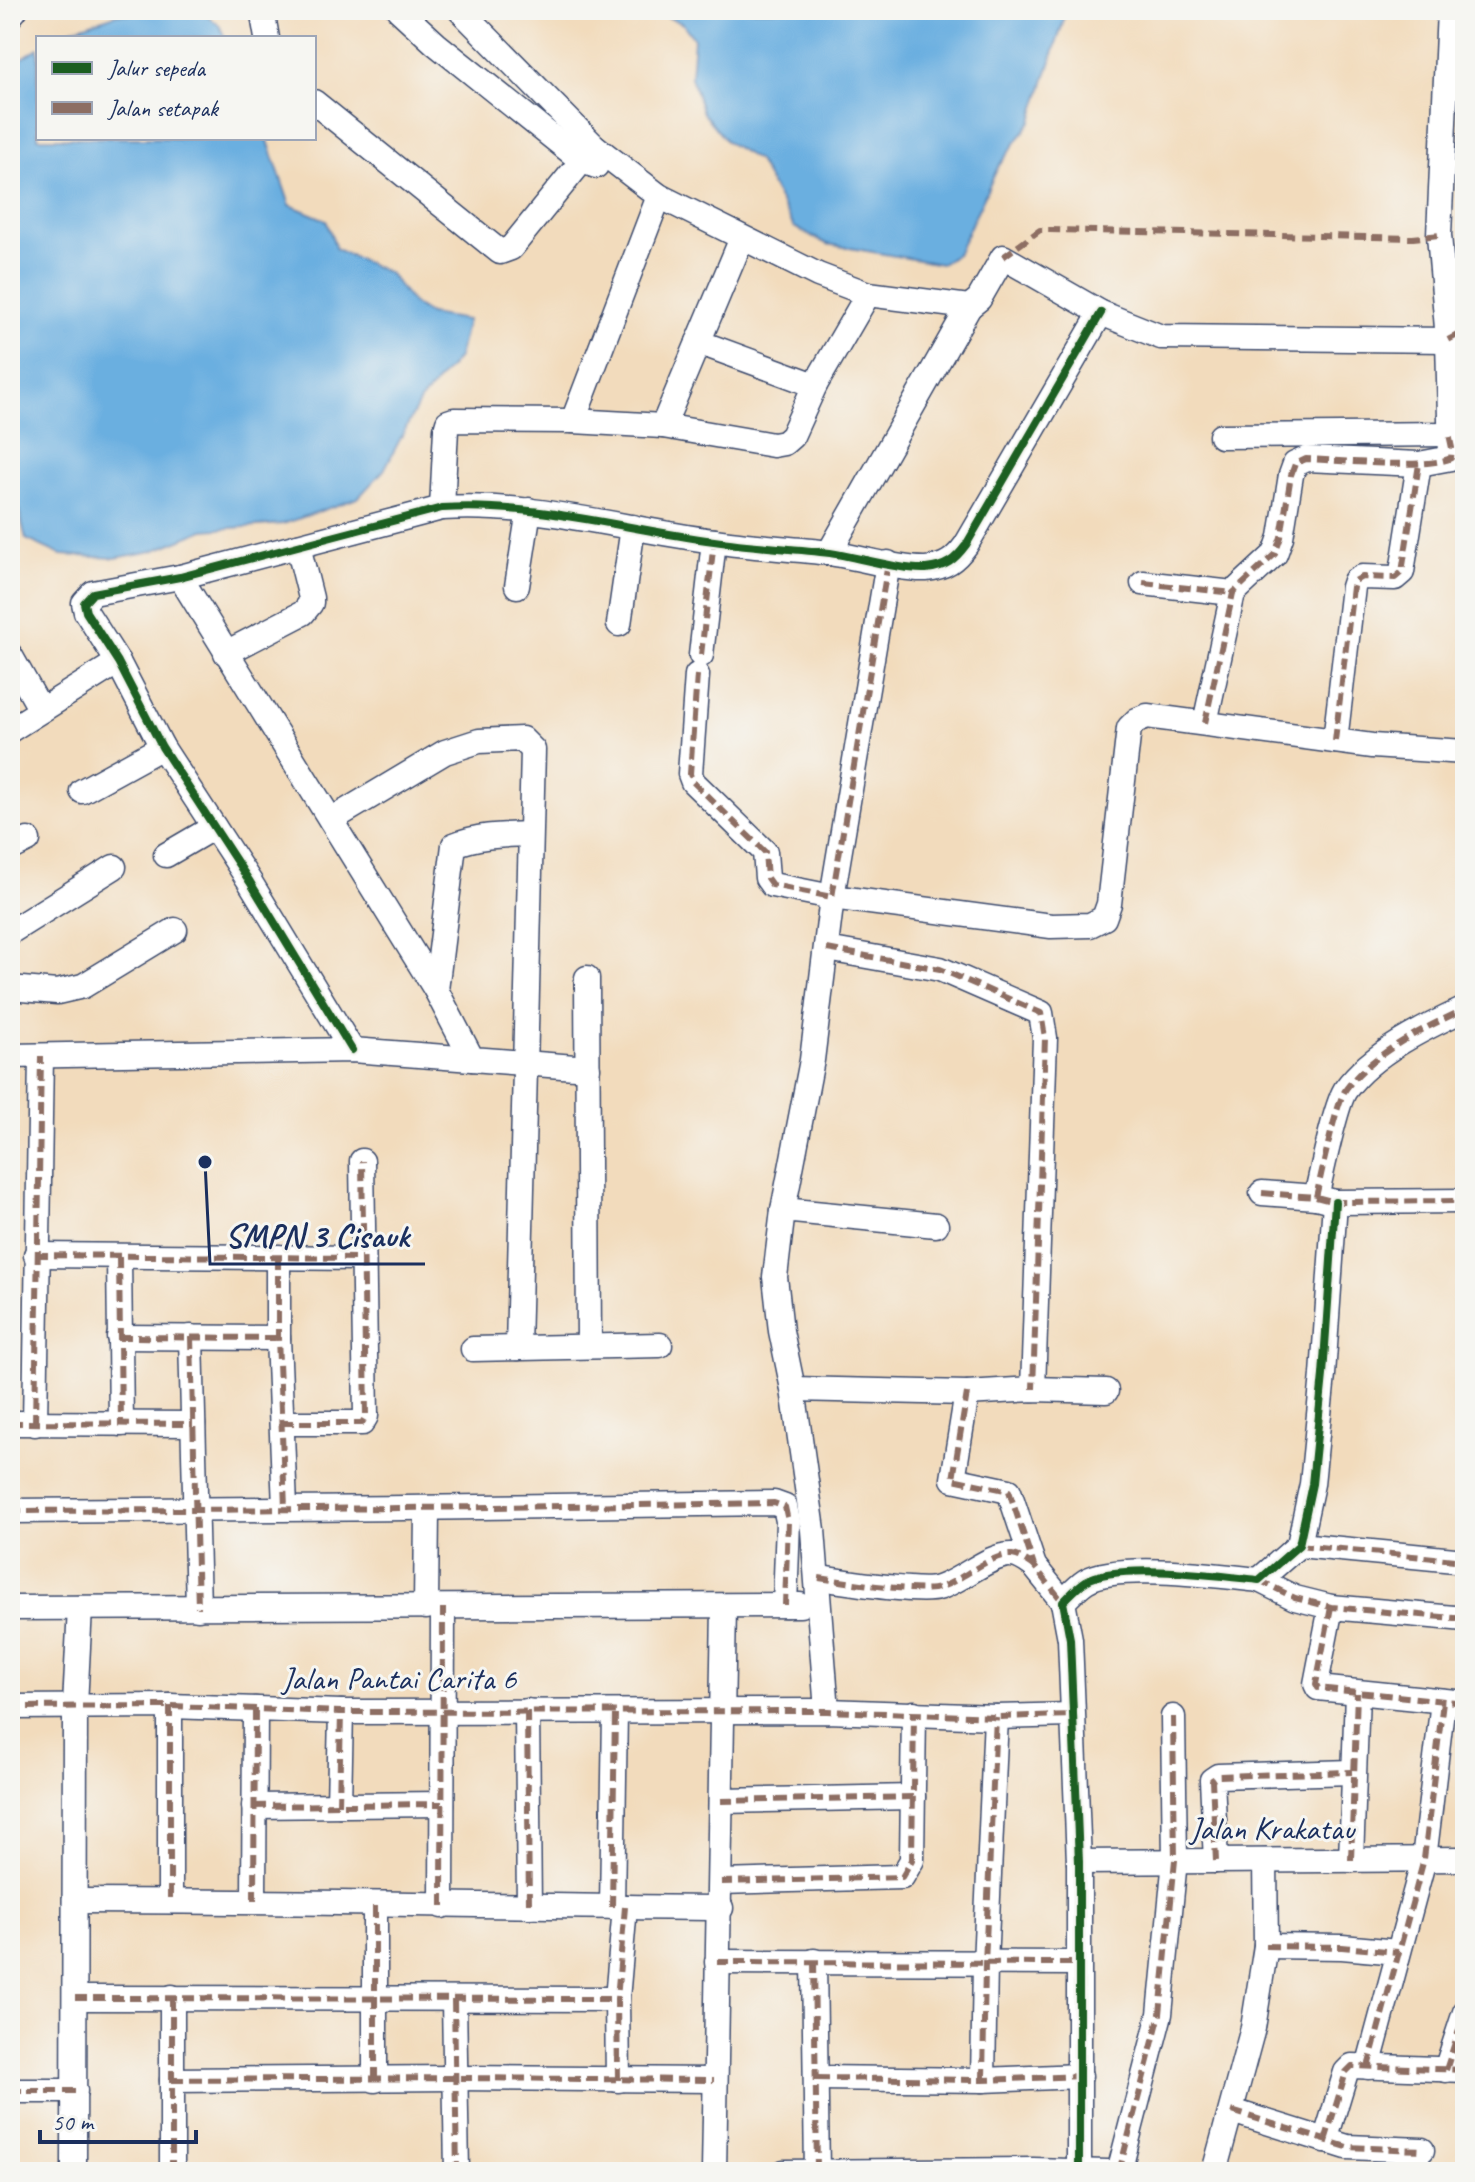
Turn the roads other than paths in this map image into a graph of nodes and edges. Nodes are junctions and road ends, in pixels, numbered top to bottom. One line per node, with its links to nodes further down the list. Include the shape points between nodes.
1 (15, 10): 6 (street)
2 (262, 10): 7 (street)
3 (399, 10): 9 (street, via 436,44)
4 (460, 10): 9 (street)
5 (1449, 10): 15 (street, via 1439,235)
6 (10, 16)
7 (267, 36)
8 (316, 104): 9 (street, via 500,252 511,248)
9 (588, 154): 10 (street)
10 (650, 189): 11 (street); 18 (street)
11 (742, 238): 12 (street); 16 (street)
12 (868, 294): 13 (street); 17 (street)
13 (969, 307): 14 (street, via 1003,257); 28 (street)
14 (1101, 313): 15 (street, via 1170,338); 29 (street, via 955,560 924,569)
15 (1448, 340): 21 (street)
16 (698, 342): 17 (street); 19 (street)
17 (815, 385): 19 (street, via 784,443)
18 (573, 421): 19 (street); 23 (street, via 448,422)
19 (663, 426)
20 (1221, 436): 21 (street)
21 (1455, 444): 22 (street, via 1451,458)
22 (1419, 464): 33 (street, via 1306,459 1295,464 1275,554); 41 (street, via 1402,572 1395,578 1362,577 1353,587)
23 (442, 508): 24 (street); 27 (street)
24 (529, 510): 25 (street); 32 (street)
25 (633, 527): 26 (street); 34 (street)
26 (714, 541): 28 (street); 50 (street, via 690,774 765,852 772,885)
27 (298, 546): 30 (street); 35 (street, via 309,607)
28 (829, 553): 29 (street)
29 (888, 563): 50 (street)
30 (180, 577): 35 (street); 37 (street, via 86,598 86,612)
31 (1143, 583): 33 (street)
32 (517, 586)
33 (1233, 593): 39 (street)
34 (619, 624)
35 (226, 653): 45 (street)
36 (10, 655): 38 (street)
37 (118, 662): 38 (street); 42 (street)
38 (41, 710): 40 (street)
39 (1205, 723): 41 (street); 50 (street, via 1147,716 1129,728 1109,904 1104,918 1090,925 1051,926)
40 (10, 730)
41 (1335, 741): 43 (street)
42 (162, 747): 44 (street); 46 (street)
43 (1465, 752)
44 (82, 791)
45 (331, 820): 47 (street, via 445,752 479,741 522,739 533,750); 56 (street)
46 (214, 827): 48 (street); 58 (street)
47 (530, 834): 56 (street, via 472,838 454,845); 62 (street)
48 (166, 855)
49 (114, 867): 52 (street)
50 (832, 897): 53 (street)
51 (175, 930): 55 (street, via 83,986 57,992)
52 (10, 932)
53 (827, 949): 68 (street); 82 (street, via 940,969 1041,1013 1045,1038)
54 (587, 978): 63 (street)
55 (10, 988)
56 (436, 990): 61 (street)
57 (1465, 1009): 66 (street, via 1426,1027 1368,1066 1344,1091)
58 (352, 1050): 60 (street); 61 (street)
59 (10, 1056): 60 (street)
60 (41, 1056): 70 (street)
61 (472, 1059): 62 (street)
62 (526, 1064): 63 (street); 79 (street)
63 (588, 1068): 77 (street)
64 (362, 1161): 73 (street)
65 (1262, 1193): 66 (street)
66 (1325, 1199): 67 (street); 94 (street, via 1323,1375 1312,1484)
67 (1465, 1201)
68 (783, 1210): 69 (street); 81 (street, via 775,1277)
69 (936, 1225)
70 (36, 1255): 71 (street); 87 (street)
71 (119, 1257): 72 (street); 74 (street)
72 (278, 1257): 73 (street); 76 (street)
73 (362, 1258): 86 (street, via 366,1416 362,1423)
74 (119, 1337): 75 (street); 88 (street)
75 (191, 1337): 76 (street); 89 (street)
76 (278, 1338): 86 (street)
77 (589, 1345): 78 (street); 79 (street)
78 (660, 1345)
79 (518, 1348): 80 (street)
80 (473, 1349)
81 (793, 1389): 84 (street); 97 (street)
82 (1033, 1389): 83 (street); 84 (street)
83 (1106, 1391)
84 (967, 1393): 96 (street, via 953,1479 1009,1491)
85 (10, 1423): 87 (street)
86 (282, 1423): 90 (street)
87 (35, 1424): 88 (street)
88 (121, 1424): 89 (street)
89 (193, 1424): 92 (street)
90 (285, 1507): 91 (street); 92 (street)
91 (427, 1509): 100 (street, via 774,1503 785,1507 788,1521); 107 (street)
92 (195, 1510): 93 (street); 106 (street)
93 (10, 1511)
94 (1299, 1545): 95 (street); 98 (street)
95 (1465, 1561)
96 (1034, 1566): 97 (street, via 1010,1554 933,1590); 99 (street)
97 (819, 1578): 101 (street)
98 (1259, 1580): 99 (street, via 1114,1572 1086,1580); 103 (street, via 1295,1598)
99 (1063, 1602): 122 (street, via 1070,1639)
100 (785, 1605): 101 (street); 102 (street)
101 (820, 1605): 117 (street)
102 (724, 1607): 107 (street); 120 (street)
103 (1331, 1607): 108 (street); 109 (street, via 1316,1684)
104 (10, 1608): 105 (street)
105 (80, 1608): 106 (street); 111 (street)
106 (198, 1608): 107 (street)
107 (434, 1608): 115 (street)
108 (1465, 1619)
109 (1357, 1693): 110 (street); 125 (street)
110 (1454, 1702): 131 (street)
111 (75, 1705): 112 (street, Jalan Pantai Carita 6); 113 (street, Jalan Pantai Carita 6); 139 (street)
112 (170, 1706): 114 (street, Jalan Pantai Carita 6); 140 (street)
113 (10, 1707)
114 (255, 1709): 118 (street, Jalan Pantai Carita 6); 130 (street)
115 (443, 1711): 116 (street, Jalan Pantai Carita 6); 118 (street, Jalan Pantai Carita 6); 128 (street)
116 (527, 1711): 119 (street, Jalan Pantai Carita 6); 144 (street)
117 (827, 1711): 120 (street, Jalan Pantai Carita 6); 121 (street, Jalan Pantai Carita 6)
118 (341, 1712): 129 (street)
119 (615, 1712): 120 (street, Jalan Pantai Carita 6); 145 (street)
120 (723, 1712): 127 (street)
121 (914, 1713): 123 (street, Jalan Pantai Carita 6); 126 (street)
122 (1071, 1715): 123 (street, Jalan Pantai Carita 6); 137 (street)
123 (996, 1717): 152 (street)
124 (1173, 1717): 133 (street)
125 (1352, 1772): 134 (street); 135 (street, via 1218,1776 1212,1780)
126 (913, 1797): 127 (street); 138 (street, via 912,1860 902,1877)
127 (721, 1801): 138 (street)
128 (442, 1804): 129 (street); 143 (street)
129 (339, 1805): 130 (street)
130 (254, 1806): 141 (street)
131 (1424, 1859): 132 (street, Jalan Krakatau); 134 (street, Jalan Krakatau); 148 (street)
132 (1465, 1859)
133 (1175, 1860): 135 (street, Jalan Krakatau); 137 (street, Jalan Krakatau); 184 (street, via 1160,2014)
134 (1351, 1860): 136 (street, Jalan Krakatau)
135 (1216, 1861): 136 (street, Jalan Krakatau)
136 (1265, 1861): 147 (street)
137 (1079, 1862): 151 (street)
138 (721, 1882): 146 (street)
139 (75, 1901): 140 (street); 154 (street)
140 (170, 1901): 141 (street)
141 (254, 1901): 142 (street)
142 (375, 1905): 143 (street); 156 (street)
143 (442, 1906): 144 (street)
144 (529, 1906): 145 (street)
145 (618, 1907): 146 (street); 155 (street)
146 (721, 1908): 150 (street)
147 (1266, 1946): 148 (street); 171 (street)
148 (1398, 1952): 159 (street)
149 (814, 1961): 150 (street); 152 (street); 163 (street)
150 (717, 1962): 167 (street)
151 (1078, 1963): 152 (street); 161 (street)
152 (985, 1964): 168 (street)
153 (172, 1997): 154 (street); 156 (street); 164 (street)
154 (75, 1998): 170 (street)
155 (617, 1999): 157 (street); 166 (street)
156 (375, 2000): 157 (street); 165 (street)
157 (454, 2000): 162 (street)
158 (1465, 2012): 160 (street)
159 (1368, 2067): 160 (street); 172 (street, via 1352,2066 1346,2072)
160 (1455, 2070)
161 (1080, 2076): 168 (street); 176 (street)
162 (456, 2078): 165 (street); 166 (street); 179 (street)
163 (817, 2078): 168 (street); 174 (street)
164 (172, 2080): 165 (street); 178 (street)
165 (375, 2080)
166 (618, 2080): 167 (street)
167 (714, 2080): 180 (street)
168 (983, 2080)
169 (10, 2091): 170 (street)
170 (75, 2091): 177 (street)
171 (1232, 2111): 172 (street); 185 (street)
172 (1325, 2141): 173 (street)
173 (1422, 2150)
174 (817, 2171): 181 (street); 182 (street)
175 (1033, 2171): 176 (street); 182 (street)
176 (1079, 2171): 183 (street)
177 (74, 2172)
178 (172, 2172)
179 (457, 2172)
180 (714, 2172)
181 (784, 2172)
182 (924, 2172)
183 (1107, 2172)
184 (1119, 2172)
185 (1214, 2172)

